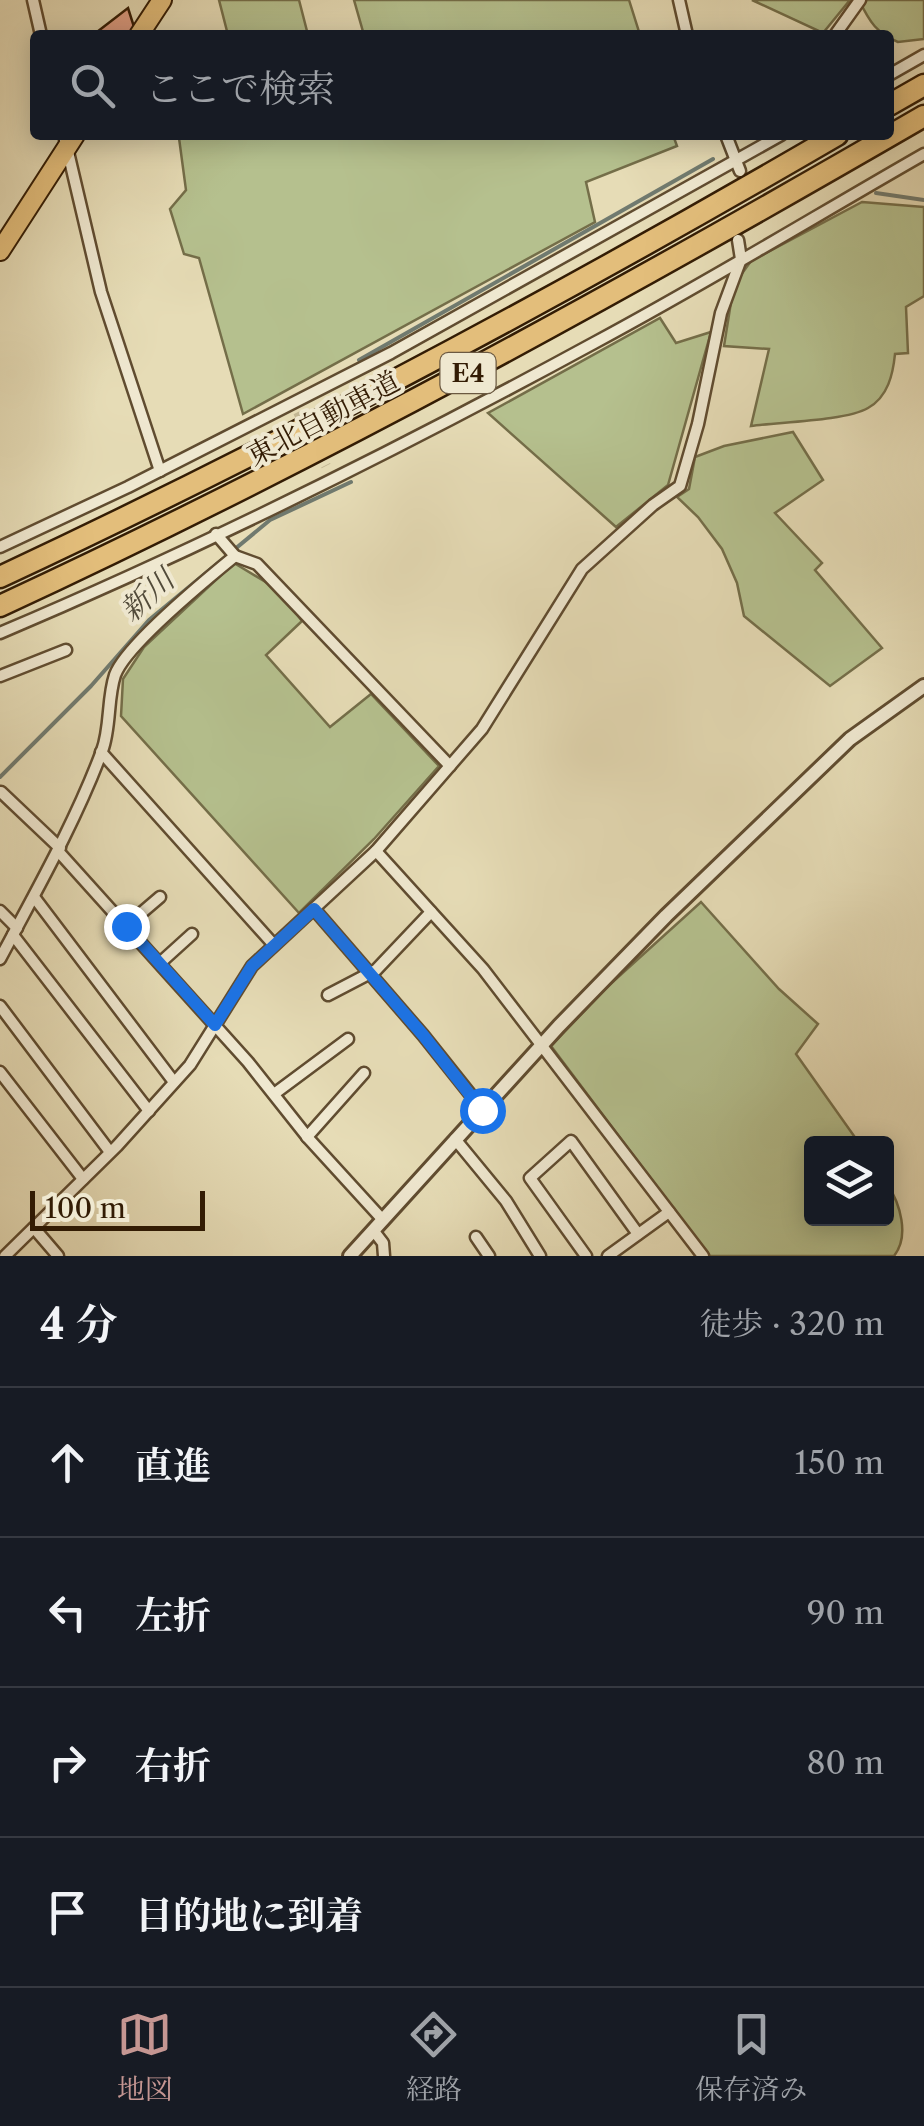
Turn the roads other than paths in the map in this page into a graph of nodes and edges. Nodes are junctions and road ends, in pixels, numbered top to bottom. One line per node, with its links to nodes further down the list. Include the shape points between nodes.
1 (32, 0): 5 (street)
2 (162, 0): 6 (main road)
3 (678, 0): 7 (street)
4 (860, 0): 8 (street)
5 (40, 30)
6 (142, 30)
7 (685, 30)
8 (839, 30)
9 (924, 56): 10 (street)
10 (894, 72)
11 (924, 85): 12 (highway)
12 (894, 102)
13 (924, 116): 14 (highway, 東北自動車道 / E4)
14 (894, 133)
15 (67, 140): 24 (main road)
16 (68, 140): 27 (street, via 100,292)
17 (728, 140): 22 (street)
18 (775, 140): 22 (street)
19 (829, 140): 32 (highway, 東北自動車道 / E4, via 356,403)
20 (882, 140): 33 (highway, 東北自動車道 / E4, via 421,398)
21 (924, 154): 25 (street)
22 (739, 165): 27 (street, via 296,407)
23 (738, 240): 25 (street)
24 (0, 250)
25 (741, 259): 28 (street); 39 (street, via 721,313 680,486 582,569 482,729)
26 (326, 466): 28 (street)
27 (160, 471): 30 (street)
28 (332, 479): 29 (street)
29 (216, 534): 31 (street); 34 (street)
30 (0, 547)
31 (235, 556): 38 (street, via 186,597 115,675); 39 (street, via 257,564)
32 (0, 577)
33 (0, 606)
34 (0, 633)
35 (66, 650): 36 (street)
36 (0, 676)
37 (924, 686): 59 (street, via 850,739)
38 (101, 752): 41 (street); 51 (street)
39 (450, 766): 42 (street)
40 (1, 792): 41 (street)
41 (59, 850): 43 (street); 48 (street)
42 (376, 851): 45 (street); 47 (street)
43 (34, 896): 49 (street); 62 (street)
44 (160, 896): 48 (street)
45 (314, 909): 51 (street); 54 (street)
46 (0, 911): 49 (street)
47 (431, 912): 54 (street); 59 (street)
48 (126, 926): 53 (street)
49 (15, 931): 52 (street); 64 (street)
50 (192, 934): 53 (street)
51 (274, 945): 57 (street, via 252,966)
52 (0, 959)
53 (160, 963): 57 (street)
54 (370, 973): 55 (street); 65 (street)
55 (328, 995)
56 (0, 1006): 68 (street)
57 (215, 1025): 62 (street); 63 (street)
58 (348, 1039): 63 (street)
59 (541, 1045): 65 (street); 70 (street)
60 (0, 1072): 69 (street)
61 (364, 1073): 66 (street)
62 (174, 1082): 64 (street)
63 (274, 1094): 66 (street)
64 (149, 1110): 68 (street)
65 (482, 1110): 67 (street)
66 (307, 1136): 71 (street)
67 (455, 1139): 71 (street); 80 (street)
68 (110, 1152): 69 (street)
69 (83, 1179): 72 (street)
70 (669, 1212): 73 (street); 83 (street)
71 (377, 1224): 77 (street); 78 (street)
72 (34, 1228): 75 (street); 76 (street)
73 (638, 1234): 81 (street, via 570,1141 530,1178); 82 (street)
74 (476, 1238): 79 (street)
75 (5, 1256)
76 (58, 1256)
77 (350, 1256)
78 (384, 1256)
79 (489, 1256)
80 (540, 1256)
81 (586, 1256)
82 (608, 1256)
83 (703, 1256)

